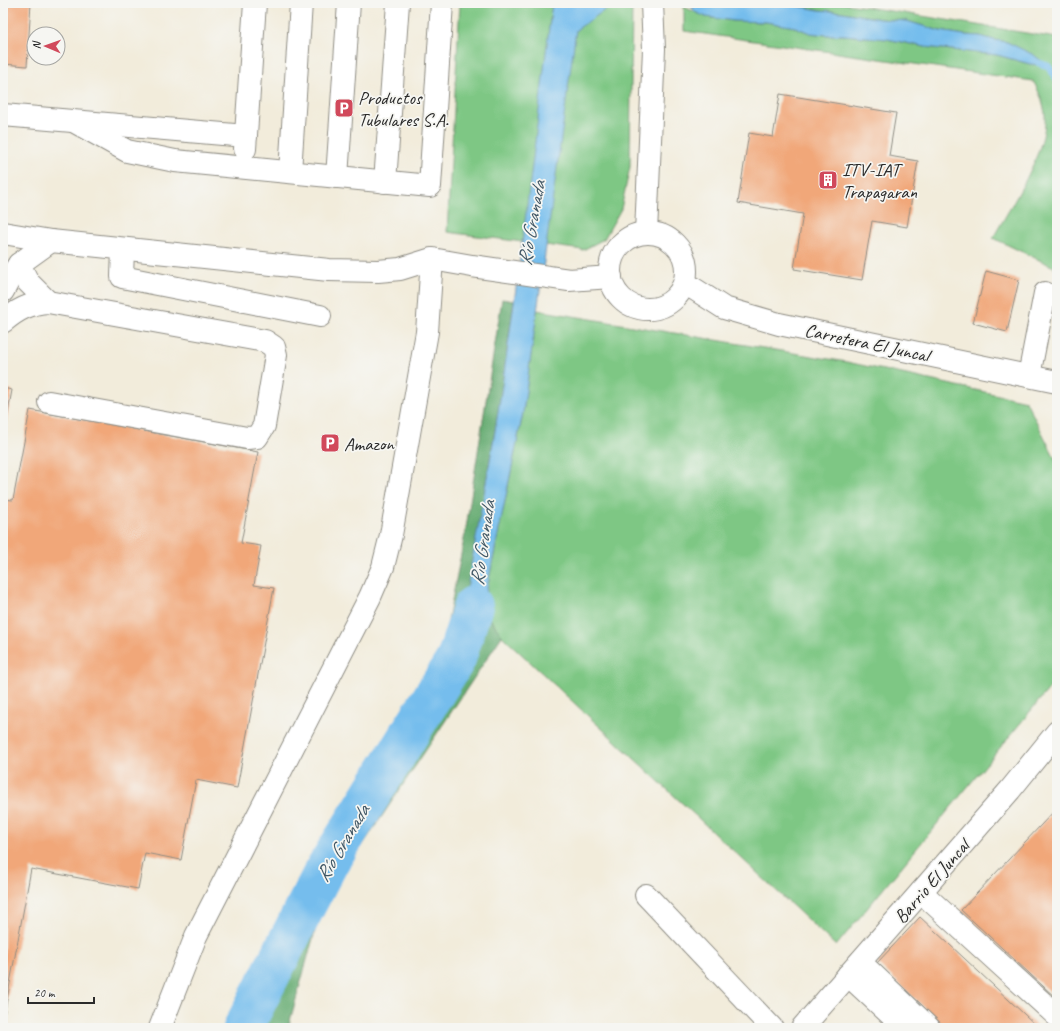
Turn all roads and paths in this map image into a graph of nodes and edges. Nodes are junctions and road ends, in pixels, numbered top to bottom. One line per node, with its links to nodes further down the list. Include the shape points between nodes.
1 (255, 3): 9 (street)
2 (301, 3): 11 (street)
3 (349, 3): 12 (street)
4 (398, 3): 13 (street)
5 (442, 3): 13 (street, via 430,186)
6 (652, 3): 14 (street, via 654,50)
7 (3, 115): 8 (street)
8 (75, 122): 9 (street); 10 (street, via 127,151 175,161)
9 (246, 136): 10 (street)
10 (244, 167): 11 (street)
11 (290, 172): 12 (street)
12 (337, 177): 13 (street)
13 (385, 182)
14 (646, 232): 20 (street, via 623,242 615,252 611,264); 21 (street, via 670,239 679,247 685,258)
15 (3, 233): 16 (street)
16 (51, 241): 17 (street); 19 (street)
17 (122, 249): 18 (street, via 329,270 400,269); 25 (street, via 122,277)
18 (432, 259): 20 (street, via 569,280); 35 (street, via 428,332 391,536 383,567 196,936)
19 (19, 264): 22 (street); 24 (street, via 28,282)
20 (611, 277): 21 (street, via 622,299 633,306 645,309 658,308 669,303 679,294)
21 (685, 283): 27 (street, Carretera El Juncal, via 724,308 779,324)
22 (3, 291)
23 (1044, 293): 27 (street)
24 (48, 302): 26 (street, via 26,306); 29 (street, via 265,341 274,347 276,355 264,426 257,437 247,438)
25 (320, 316)
26 (3, 322)
27 (1029, 376): 28 (street, Carretera El Juncal)
28 (1057, 382)
29 (49, 402)
30 (1057, 732): 31 (street, Barrio El Juncal)
31 (921, 892): 33 (street, Barrio El Juncal); 34 (street)
32 (646, 894): 36 (street)
33 (854, 969): 37 (street, Barrio El Juncal); 38 (street); 39 (street)
34 (1057, 1016)
35 (160, 1028)
36 (772, 1028)
37 (802, 1028)
38 (905, 1028)
39 (929, 1028)

